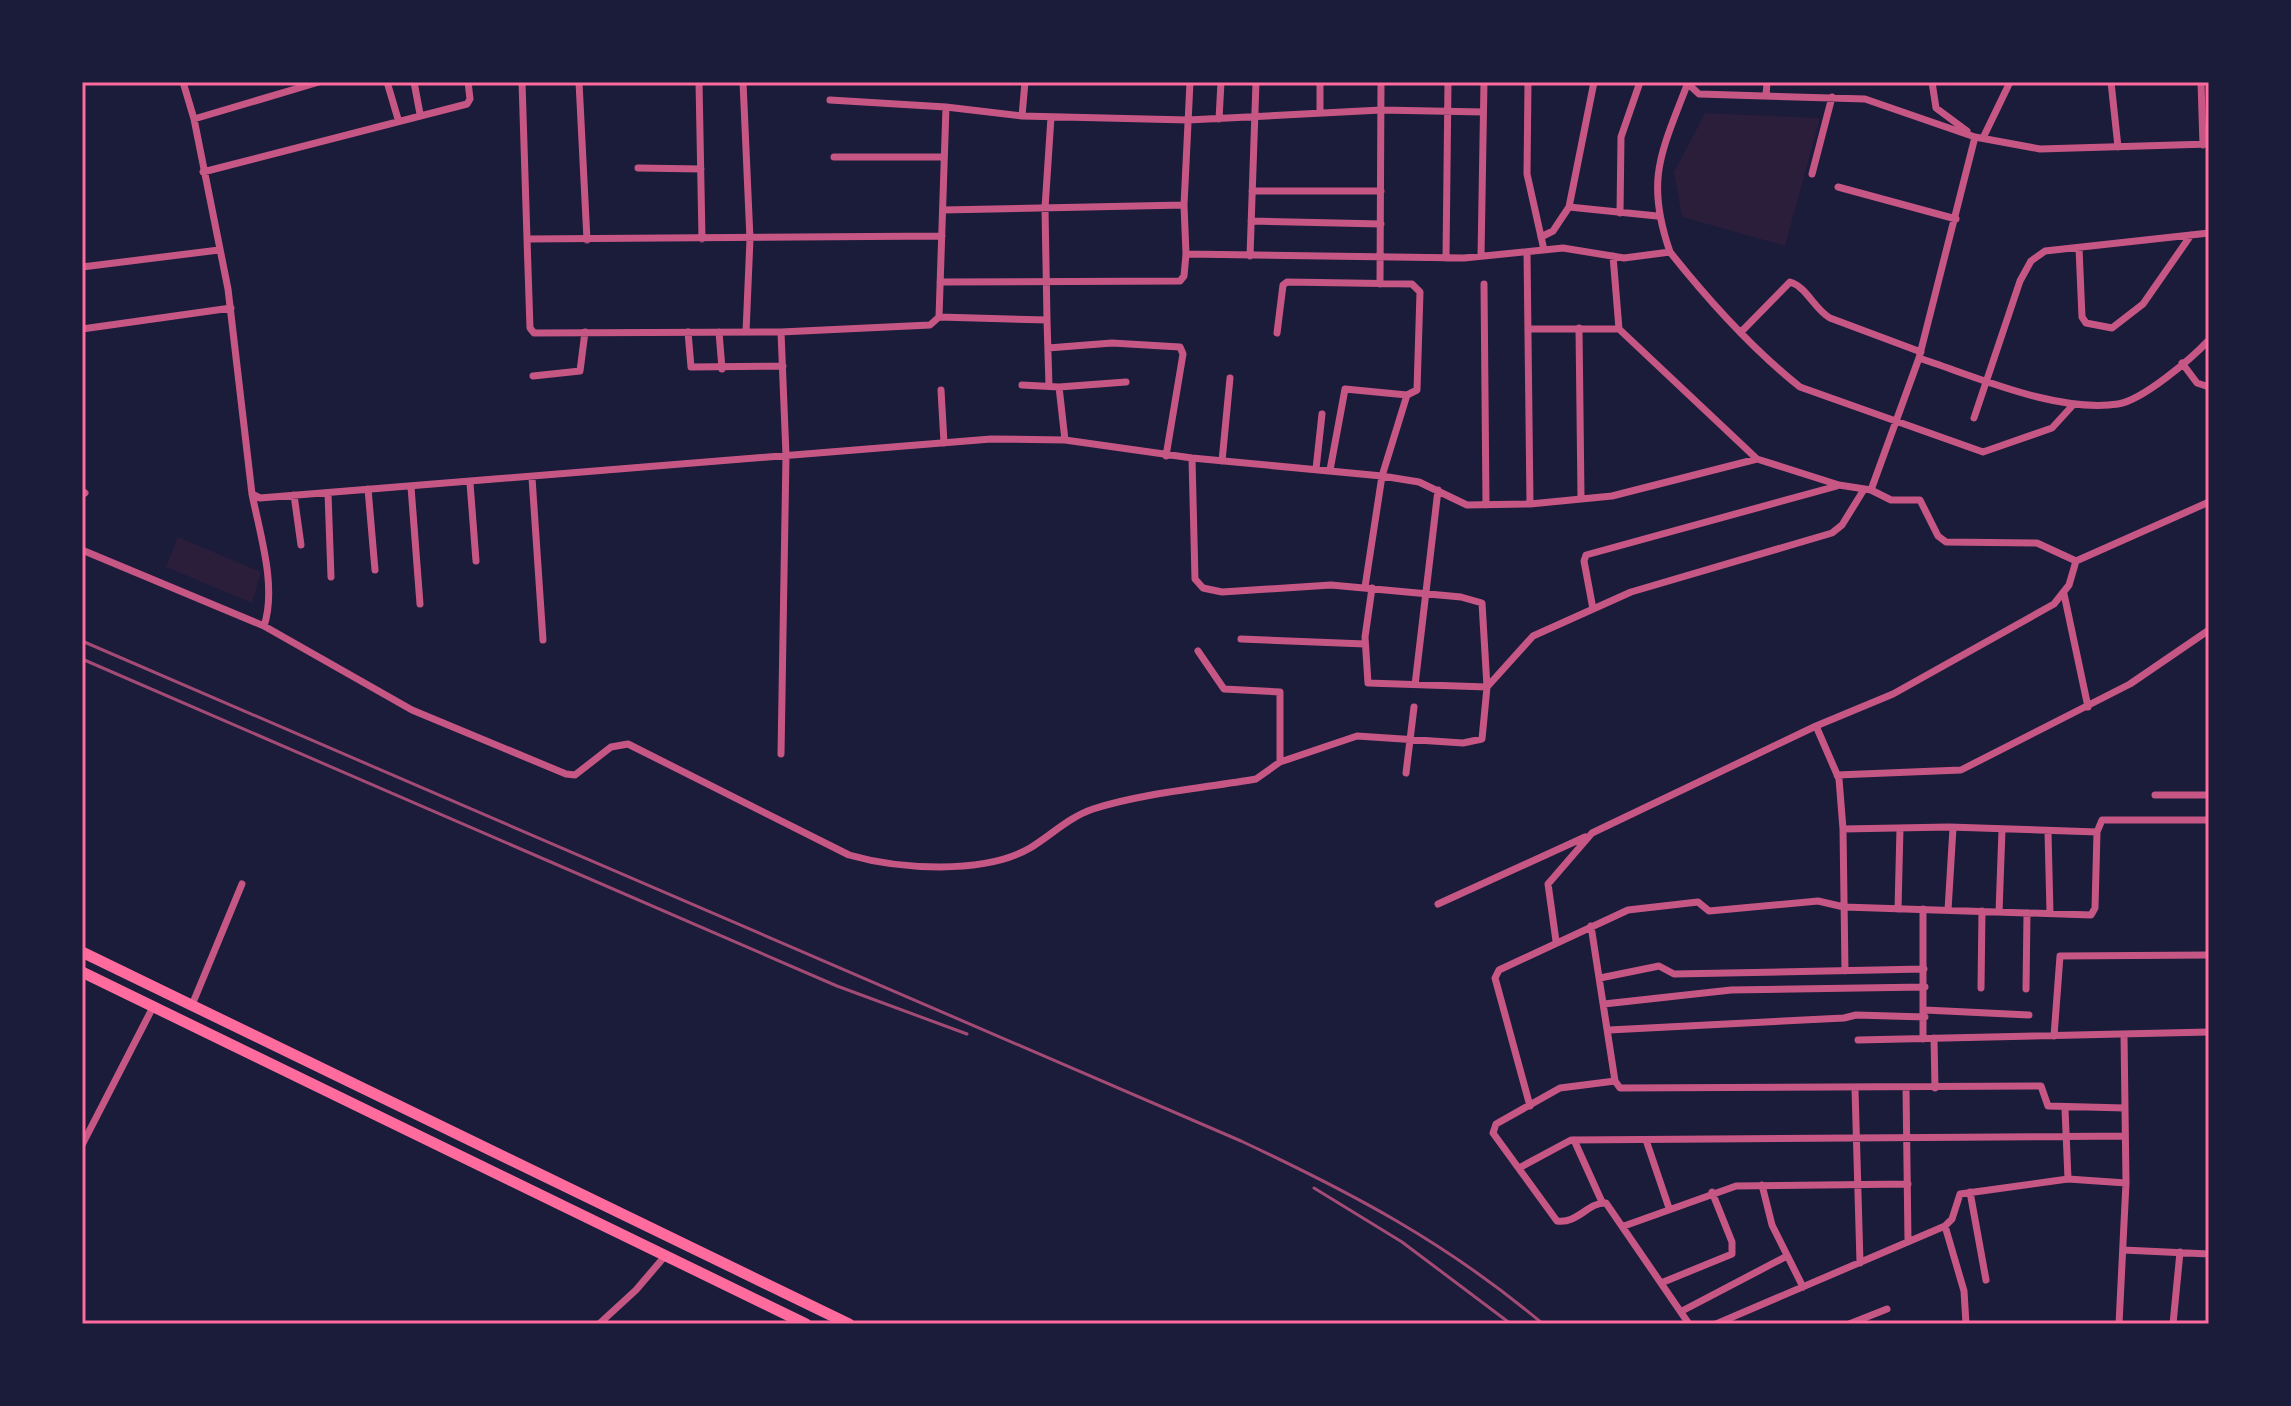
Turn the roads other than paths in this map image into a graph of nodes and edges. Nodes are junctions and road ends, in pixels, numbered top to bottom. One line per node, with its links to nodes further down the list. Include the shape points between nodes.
1 (183, 82): 39 (street)
2 (319, 82): 39 (street)
3 (387, 82): 40 (street)
4 (414, 82): 35 (street)
5 (468, 82): 35 (street, via 467,104)
6 (522, 82): 68 (street)
7 (579, 82): 71 (street)
8 (699, 82): 49 (street)
9 (743, 82): 70 (street)
10 (1025, 82): 37 (street)
11 (1190, 82): 42 (street)
12 (1221, 82): 41 (street)
13 (1256, 82): 36 (street)
14 (1320, 82): 34 (street)
15 (1381, 82): 31 (street)
16 (1448, 82): 32 (street)
17 (1484, 82): 33 (street)
18 (1528, 82): 67 (street, via 1527,174)
19 (1594, 82): 56 (street)
20 (1640, 82): 59 (street, via 1621,137)
21 (1767, 82): 27 (street)
22 (1932, 82): 43 (street, via 1936,108)
23 (2010, 82): 43 (street)
24 (2111, 82): 45 (street)
25 (2201, 82): 44 (street)
26 (1686, 84): 27 (street, via 1699,94); 60 (street, via 1662,152)
27 (1766, 96): 28 (street)
28 (1832, 97): 43 (street, via 1865,99); 51 (street)
29 (830, 100): 30 (street)
30 (946, 107): 37 (street); 47 (street)
31 (1381, 110): 32 (street); 34 (street); 54 (street)
32 (1447, 110): 33 (street); 82 (street)
33 (1483, 112): 79 (street)
34 (1320, 113): 36 (street)
35 (420, 114): 40 (street)
36 (1254, 115): 41 (street); 53 (street)
37 (1022, 116): 38 (street)
38 (1051, 117): 42 (street); 57 (street)
39 (194, 119): 50 (street)
40 (398, 119): 50 (street)
41 (1219, 119): 42 (street)
42 (1188, 120): 55 (street)
43 (1979, 138): 45 (street, via 2040,149); 61 (street)
44 (2206, 144): 45 (street)
45 (2118, 147)
46 (834, 157): 47 (street)
47 (944, 157): 58 (street)
48 (638, 168): 49 (street)
49 (701, 169): 69 (street)
50 (203, 172): 73 (street)
51 (1812, 174)
52 (1838, 187): 61 (street)
53 (1252, 191): 54 (street); 62 (street)
54 (1381, 191): 63 (street)
55 (1184, 205): 57 (street); 77 (street)
56 (1569, 207): 59 (street); 67 (street, via 1553,231)
57 (1045, 208): 58 (street); 85 (street)
58 (943, 210): 66 (street)
59 (1620, 213): 60 (street)
60 (1657, 216): 76 (street)
61 (1956, 219): 104 (street)
62 (1251, 221): 63 (street); 78 (street)
63 (1381, 224): 81 (street)
64 (2209, 233): 65 (street)
65 (2191, 235): 72 (street); 72 (street, via 2143,304 2112,328 2086,323 2082,317)
66 (942, 236): 70 (street); 84 (street)
67 (1541, 237): 74 (street)
68 (527, 239): 71 (street); 95 (street, via 531,330)
69 (702, 239): 70 (street); 71 (street)
70 (750, 239): 98 (street)
71 (587, 240)
72 (2079, 248): 110 (street, via 2045,251 2025,269)
73 (219, 250): 83 (street); 88 (street)
74 (1544, 250): 75 (street); 80 (street)
75 (1527, 252): 79 (street); 93 (street)
76 (1670, 252): 80 (street); 100 (street)
77 (1186, 254): 78 (street); 85 (street, via 1180,281)
78 (1250, 256): 81 (street)
79 (1481, 256): 82 (street)
80 (1613, 256): 94 (street)
81 (1381, 257): 82 (street); 86 (street)
82 (1446, 258)
83 (82, 267)
84 (940, 282): 85 (street); 89 (street)
85 (1047, 283): 90 (street)
86 (1380, 284): 101 (street, via 1287,282); 117 (street, via 1412,284 1420,292 1417,390)
87 (1484, 284): 145 (street)
88 (231, 308): 92 (street); 140 (street)
89 (939, 317): 90 (street); 99 (street, via 930,325)
90 (1047, 320): 103 (street)
91 (1579, 328): 93 (street); 94 (street); 142 (street)
92 (82, 329)
93 (1530, 329): 144 (street)
94 (1619, 329): 127 (street)
95 (585, 332): 96 (street); 108 (street, via 580,371)
96 (688, 332): 97 (street); 107 (street, via 689,366)
97 (719, 332): 98 (street); 107 (street)
98 (746, 332): 99 (street)
99 (781, 332): 106 (street)
100 (1741, 332): 104 (street, via 1790,282 1830,318); 121 (street, via 1800,387)
101 (1277, 333)
102 (2209, 340): 105 (street)
103 (1048, 348): 113 (street); 125 (street, via 1112,343 1180,347)
104 (1920, 355): 110 (street); 121 (street)
105 (2182, 363): 115 (street, via 2197,383); 118 (street, via 2130,400)
106 (783, 366): 107 (street); 124 (street)
107 (722, 369)
108 (533, 376)
109 (1230, 378): 128 (street)
110 (1989, 381): 118 (street); 120 (street)
111 (1126, 382): 114 (street)
112 (1022, 385): 113 (street)
113 (1049, 386): 114 (street)
114 (1059, 387): 122 (street)
115 (2209, 387)
116 (941, 390): 123 (street)
117 (1407, 395): 130 (street, via 1345,389); 131 (street)
118 (2073, 405): 121 (street, via 2052,428 1990,452)
119 (1322, 414): 129 (street)
120 (1974, 418)
121 (1893, 422): 138 (street)
122 (1065, 440): 123 (street); 125 (street)
123 (944, 443): 124 (street)
124 (786, 455): 132 (street); 169 (street)
125 (1166, 456): 126 (street)
126 (1192, 458): 128 (street); 152 (street, via 1199,585 1222,592 1331,585)
127 (1757, 459): 134 (street); 142 (street, via 1612,496)
128 (1222, 461): 129 (street)
129 (1316, 469): 130 (street)
130 (1330, 470): 131 (street)
131 (1382, 476): 137 (street); 152 (street)
132 (532, 478): 133 (street); 160 (street)
133 (470, 483): 135 (street); 148 (street)
134 (1839, 485): 138 (street); 156 (street, via 1586,555)
135 (411, 487): 136 (street); 155 (street)
136 (368, 489): 139 (street); 150 (street)
137 (1438, 490): 145 (street, via 1460,504); 153 (street)
138 (1867, 490): 149 (street, via 1891,500 1920,500 1946,542 2037,543); 156 (street, via 1832,533 1641,587)
139 (328, 493): 141 (street); 151 (street)
140 (252, 494): 141 (street); 157 (street, via 269,612)
141 (294, 495): 146 (street)
142 (1581, 497): 144 (street)
143 (2209, 502): 149 (street)
144 (1530, 504): 145 (street)
145 (1486, 505)
146 (301, 545)
147 (82, 550): 157 (street)
148 (476, 561)
149 (2076, 561): 154 (street)
150 (375, 570)
151 (331, 577)
152 (1369, 588): 153 (street); 161 (street)
153 (1427, 593): 163 (street); 164 (street, via 1482,603)
154 (2064, 594): 166 (street); 167 (street, via 1893,694)
155 (420, 604)
156 (1593, 609): 164 (street, via 1533,636)
157 (264, 626): 170 (street, via 412,710 566,774 575,775 611,747 628,744 849,855 876,861 990,863 1028,849 1094,809 1256,779)
158 (2209, 630): 166 (street)
159 (1241, 639): 161 (street)
160 (543, 640)
161 (1365, 644): 163 (street, via 1368,683)
162 (1198, 651): 170 (street, via 1224,689 1280,692)
163 (1415, 685): 164 (street)
164 (1487, 687): 168 (street, via 1481,740)
165 (1414, 707): 168 (street)
166 (2088, 707): 172 (street, via 1961,770)
167 (1816, 726): 172 (street); 182 (street)
168 (1410, 740): 170 (street, via 1348,737); 171 (street)
169 (781, 754)
170 (1280, 762)
171 (1406, 773)
172 (1837, 775): 178 (street)
173 (2155, 795): 174 (street)
174 (2209, 795)
175 (2209, 820): 181 (street, via 2102,820)
176 (1900, 828): 177 (street); 178 (street); 186 (street)
177 (1953, 828): 179 (street); 188 (street)
178 (1843, 829): 185 (street)
179 (2002, 830): 180 (street); 190 (street)
180 (2048, 832): 181 (street); 192 (street)
181 (2097, 832): 192 (street, via 2094,911)
182 (1592, 833): 184 (street); 194 (street, via 1549,880)
183 (242, 884): 205 (street)
184 (1438, 904)
185 (1844, 907): 186 (street); 193 (street, via 1818,901 1709,911 1698,902 1632,908); 198 (street)
186 (1898, 909): 187 (street)
187 (1923, 909): 188 (street); 197 (street)
188 (1948, 910): 189 (street)
189 (1982, 911): 190 (street); 202 (street)
190 (1999, 912): 191 (street)
191 (2027, 913): 192 (street); 203 (street)
192 (2050, 913)
193 (1591, 926): 194 (street); 200 (street)
194 (1556, 941): 222 (street, via 1499,970 1495,978)
195 (82, 952): 205 (highway)
196 (2209, 955): 213 (street, via 2060,956)
197 (1924, 969): 198 (street); 201 (street)
198 (1845, 971): 200 (street, via 1674,974 1659,966)
199 (82, 972): 206 (highway)
200 (1600, 978): 204 (street)
201 (1925, 987): 204 (street, via 1731,990); 207 (street)
202 (1981, 988)
203 (2026, 989)
204 (1604, 1004): 210 (street)
205 (192, 1005): 209 (highway)
206 (153, 1007): 217 (highway); 231 (street)
207 (1925, 1014): 208 (street); 210 (street); 215 (street)
208 (2029, 1015)
209 (233, 1025): 217 (highway); 258 (highway)
210 (1609, 1030): 218 (street)
211 (2209, 1032): 212 (street)
212 (2124, 1034): 213 (street); 223 (street)
213 (2054, 1036): 214 (street)
214 (1934, 1038): 215 (street); 220 (street)
215 (1923, 1039): 216 (street)
216 (1858, 1040)
217 (224, 1042): 248 (highway)
218 (1615, 1081): 221 (street, via 1622,1088); 222 (street, via 1566,1086)
219 (1906, 1088): 220 (street); 221 (street); 225 (street)
220 (1935, 1088): 224 (street, via 2041,1086 2046,1105)
221 (1855, 1089): 228 (street)
222 (1530, 1106): 232 (street, via 1492,1129)
223 (2125, 1108): 224 (street); 227 (street)
224 (2065, 1109): 226 (street)
225 (1908, 1135): 226 (street); 228 (street); 235 (street)
226 (2066, 1136): 227 (street); 233 (street)
227 (2125, 1136): 234 (street)
228 (1855, 1138): 230 (street); 237 (street)
229 (1574, 1140): 230 (street); 232 (street); 240 (street)
230 (1646, 1140): 241 (street)
231 (82, 1145)
232 (1519, 1168): 240 (street, via 1557,1221 1573,1220)
233 (2068, 1179): 234 (street); 239 (street)
234 (2126, 1183): 245 (street)
235 (1908, 1184): 237 (street); 244 (street)
236 (1762, 1185): 237 (street); 238 (street); 249 (street)
237 (1855, 1185): 250 (street)
238 (1712, 1192): 241 (street); 252 (street, via 1732,1254)
239 (1970, 1192): 243 (street, via 1958,1195); 251 (street)
240 (1602, 1202): 242 (street)
241 (1669, 1208): 242 (street)
242 (1624, 1226): 252 (street)
243 (1945, 1226): 244 (street); 262 (street, via 1964,1291)
244 (1908, 1242): 250 (street)
245 (2123, 1250): 246 (street); 263 (street)
246 (2180, 1252): 247 (street); 264 (street)
247 (2209, 1254)
248 (665, 1256): 256 (street); 257 (highway)
249 (1787, 1256): 253 (street); 255 (street)
250 (1860, 1263): 253 (street)
251 (1986, 1280)
252 (1661, 1283): 255 (street)
253 (1803, 1287): 260 (street)
254 (1887, 1309): 261 (street)
255 (1682, 1311): 259 (street)
256 (599, 1324)
257 (806, 1324)
258 (849, 1324)
259 (1689, 1324)
260 (1716, 1324)
261 (1849, 1324)
262 (1966, 1324)
263 (2119, 1324)
264 (2173, 1324)

